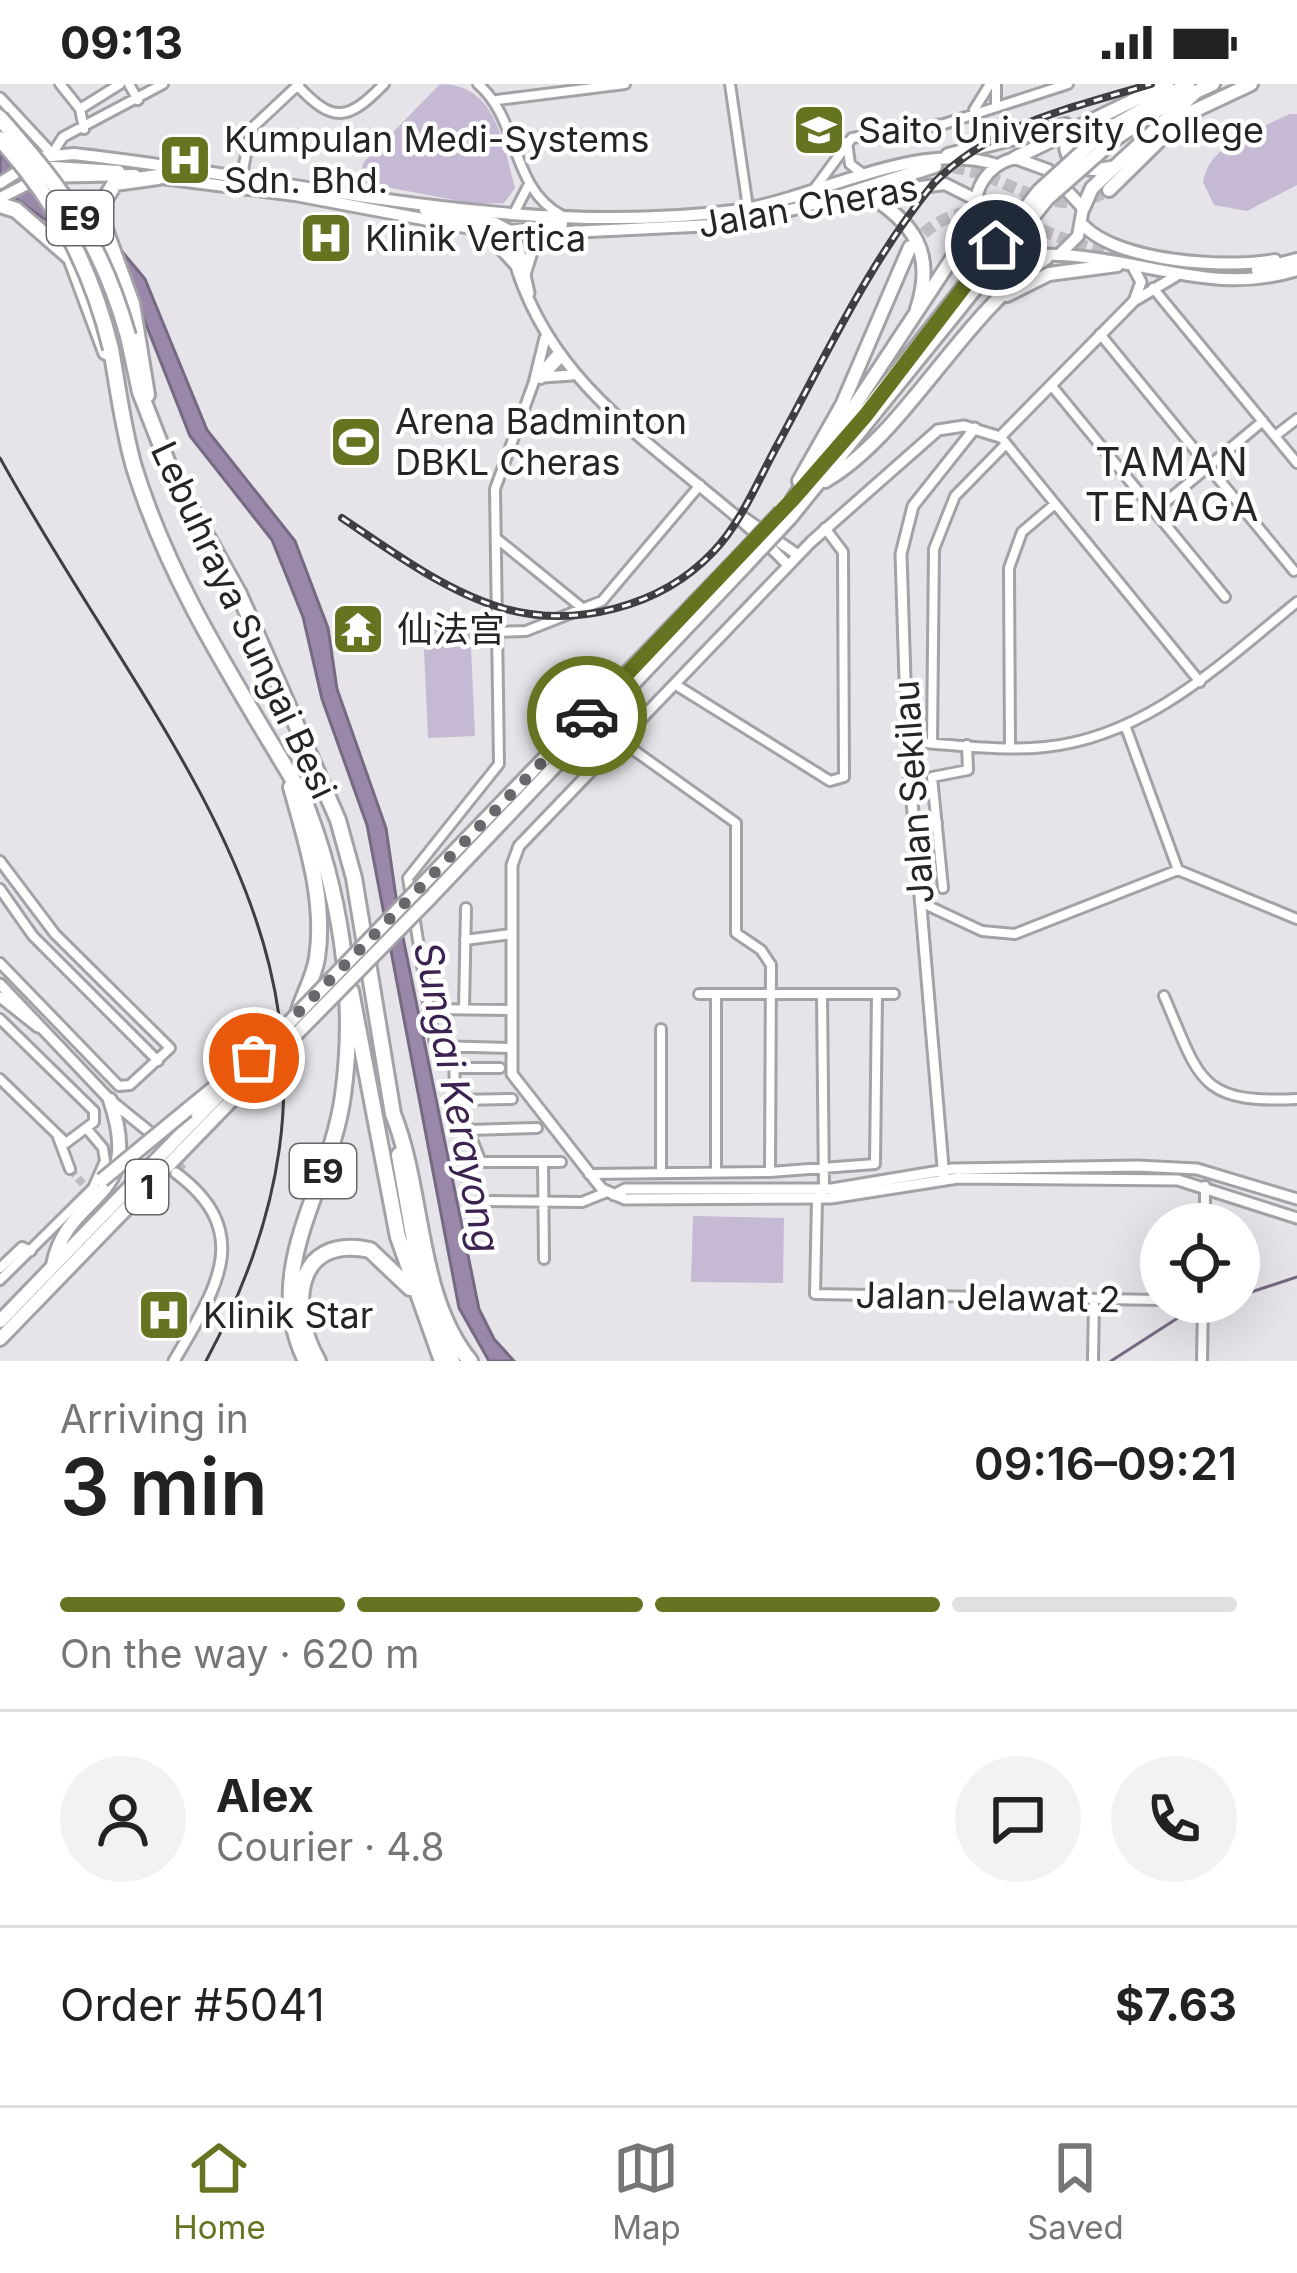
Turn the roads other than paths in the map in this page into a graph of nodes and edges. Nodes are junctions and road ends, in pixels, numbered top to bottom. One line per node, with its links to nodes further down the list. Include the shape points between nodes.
1 (60, 84): 19 (street)
2 (125, 84): 16 (street); 19 (street)
3 (163, 84): 16 (street)
4 (385, 84): 13 (street, via 340,114 320,110)
5 (478, 84): 17 (street)
6 (625, 84): 17 (street)
7 (730, 84): 50 (street)
8 (993, 84): 18 (street); 20 (street)
9 (1068, 84): 18 (street)
10 (1167, 84): 21 (highway)
11 (1213, 84): 14 (highway, 1)
12 (1251, 84): 43 (highway, via 1185,115)
13 (298, 85): 38 (street, via 251,128)
14 (1192, 87): 36 (highway); 69 (highway, 1, bridge, via 1110,134 1039,191)
15 (0, 98): 33 (street)
16 (137, 100): 24 (street)
17 (497, 100): 42 (street)
18 (996, 106): 20 (street)
19 (80, 110): 24 (street)
20 (969, 115): 27 (street)
21 (1102, 115): 25 (highway); 30 (highway)
22 (0, 118): 77 (highway, Lebuhraya Sungai Besi / E9, bridge, via 63,188)
23 (0, 128): 28 (street)
24 (85, 130): 29 (street, via 76,144); 33 (street, via 63,137)
25 (1068, 130): 31 (highway); 36 (highway, via 1065,150 1077,166)
26 (0, 139): 83 (highway, Lebuhraya Sungai Besi / E9, bridge, via 84,259)
27 (848, 141): 39 (street, via 850,164); 44 (street)
28 (22, 152): 32 (street); 37 (main road)
29 (82, 155): 33 (main road, Jalan Cheras); 38 (main road, Jalan Cheras)
30 (948, 155): 34 (main road, Jalan Cheras); 39 (main road, Jalan Cheras)
31 (1015, 158): 34 (main road); 51 (main road, via 1048,170)
32 (31, 163): 33 (main road); 37 (main road)
33 (51, 165): 40 (main road, Jalan Cheras); 48 (main road, Jalan Cheras)
34 (997, 165): 47 (main road)
35 (935, 166): 46 (highway)
36 (1113, 168): 51 (highway)
37 (17, 171): 41 (main road)
38 (242, 175): 49 (main road, Jalan Cheras)
39 (869, 176): 44 (main road, Jalan Cheras)
40 (158, 177): 57 (main road, Jalan Cheras); 77 (highway, via 115,183 99,203)
41 (0, 183)
42 (528, 186): 52 (street); 53 (street)
43 (1109, 190)
44 (812, 194): 50 (main road, Jalan Cheras)
45 (866, 194): 46 (main road, Jalan Cheras); 47 (main road, Jalan Cheras, via 945,184); 75 (highway, via 898,214 921,243 925,274)
46 (838, 197): 59 (main road, Jalan Cheras, via 734,224)
47 (975, 199): 55 (main road)
48 (0, 200): 83 (highway, via 71,258)
49 (412, 202): 52 (main road, Jalan Cheras); 58 (main road)
50 (748, 208): 54 (main road, Jalan Cheras)
51 (1083, 208): 56 (main road)
52 (512, 216): 53 (main road, Jalan Cheras)
53 (564, 217): 54 (main road, Jalan Cheras)
54 (588, 218): 58 (main road)
55 (978, 219): 62 (highway); 63 (main road, via 1024,254)
56 (1083, 226): 61 (main road); 63 (main road)
57 (485, 233): 58 (main road, Jalan Cheras); 66 (main road)
58 (512, 233): 59 (main road, Jalan Cheras); 66 (street)
59 (572, 233): 66 (main road, via 537,245)
60 (910, 247): 93 (highway)
61 (1126, 248): 64 (main road, via 1208,263); 65 (main road)
62 (956, 257): 72 (highway, via 974,252 995,260); 75 (highway)
63 (1052, 257): 65 (main road); 72 (highway)
64 (1297, 258): 67 (highway)
65 (1126, 267): 70 (main road); 73 (street, via 1141,282); 74 (highway, via 1049,274)
66 (520, 268): 76 (street)
67 (1258, 270)
68 (1297, 270): 70 (main road, via 1232,281)
69 (980, 275): 91 (highway, 1); 93 (highway, 1)
70 (1176, 276): 71 (street)
71 (1153, 288): 73 (street); 85 (street)
72 (998, 297): 74 (highway)
73 (1134, 301): 78 (street)
74 (986, 309): 91 (highway)
75 (910, 327): 93 (highway)
76 (546, 333): 79 (street); 81 (street)
77 (134, 334): 160 (highway, Lebuhraya Sungai Besi / E9, via 147,412 172,474 247,612 338,820)
78 (1100, 334): 82 (street); 90 (street)
79 (558, 357): 80 (street); 81 (street)
80 (572, 375): 81 (street); 92 (street)
81 (537, 382): 98 (street, via 496,481)
82 (1051, 385): 88 (street); 95 (street)
83 (119, 391): 118 (highway, Lebuhraya Sungai Besi / E9, via 133,464 186,598)
84 (1297, 419): 87 (street)
85 (1263, 421): 87 (street); 90 (street)
86 (975, 428): 88 (street); 97 (street, via 938,430); 114 (street, Jalan Sekilau, via 920,493 902,532)
87 (1275, 436): 89 (street)
88 (1003, 441): 94 (street); 115 (street, via 956,496 934,549)
89 (1297, 463)
90 (1208, 466): 95 (street); 104 (street)
91 (825, 481): 96 (highway, 1)
92 (700, 484): 100 (street); 108 (street, via 609,594)
93 (793, 499): 96 (highway, 1)
94 (1055, 504): 110 (street); 117 (street, via 1022,532 1009,568)
95 (1155, 511): 106 (street)
96 (785, 515): 102 (highway, 1, bridge)
97 (825, 528): 99 (street); 111 (street, via 843,552 844,777 830,781)
98 (494, 537): 108 (street); 109 (street)
99 (811, 542): 100 (street); 101 (street)
100 (781, 549): 101 (street); 103 (street); 105 (street)
101 (798, 555): 103 (street)
102 (742, 562): 145 (highway, 1, bridge); 198 (highway, 1, bridge, via 427,901)
103 (788, 565): 105 (street)
104 (1294, 571)
105 (771, 582): 111 (street)
106 (1225, 597)
107 (1297, 602): 110 (street)
108 (581, 607): 109 (street, via 526,631)
109 (494, 632): 142 (street, via 499,764 412,868 408,888)
110 (1200, 682): 112 (street)
111 (676, 685): 113 (street)
112 (1125, 725): 117 (street, via 1066,744); 122 (street)
113 (621, 741): 129 (street, via 514,854); 136 (street, via 736,823 734,923 742,940 768,956)
114 (907, 742): 115 (street); 120 (street, Jalan Sekilau)
115 (932, 743): 116 (street)
116 (967, 745): 117 (street); 119 (street, via 968,770 933,773)
117 (1010, 748)
118 (284, 765): 132 (highway, Lebuhraya Sungai Besi / E9, via 314,825); 145 (highway, via 315,882 318,928)
119 (937, 823): 120 (street); 124 (street)
120 (913, 824): 126 (street, Jalan Sekilau)
121 (0, 861): 123 (street)
122 (1178, 870): 126 (street, via 1015,934 982,931); 128 (street)
123 (4, 876): 152 (street, via 170,1048)
124 (943, 888)
125 (0, 889): 152 (street, via 33,935)
126 (920, 902): 176 (street, Jalan Sekilau)
127 (466, 908): 130 (street)
128 (1297, 919)
129 (511, 934): 130 (street); 144 (street)
130 (465, 940): 143 (street)
131 (0, 964): 152 (street, via 119,1086)
132 (348, 974): 195 (highway, via 398,1238); 201 (highway, Lebuhraya Sungai Besi / E9, via 339,1118 290,1268 288,1313)
133 (0, 984): 147 (street)
134 (699, 994): 135 (street)
135 (716, 994): 136 (street); 173 (street)
136 (771, 994): 137 (street); 174 (street)
137 (822, 994): 138 (street); 170 (street)
138 (877, 994): 139 (street); 170 (street, via 877,1158 869,1166)
139 (894, 994)
140 (1164, 996): 157 (street, via 1209,1086 1229,1097)
141 (0, 997): 147 (street)
142 (428, 1009): 143 (street); 149 (street, via 435,1046)
143 (464, 1010): 144 (street)
144 (510, 1010): 150 (street)
145 (298, 1012): 151 (highway, 1, bridge)
146 (0, 1018): 162 (street, via 94,1111)
147 (38, 1027): 158 (street)
148 (661, 1029): 172 (street)
149 (454, 1048): 150 (street); 153 (street)
150 (509, 1048): 175 (street, via 512,1074)
151 (254, 1058): 178 (highway, bridge); 190 (highway, 1)
152 (158, 1060)
153 (455, 1068): 154 (street); 159 (street)
154 (500, 1068)
155 (0, 1079): 164 (street)
156 (512, 1099): 159 (street)
157 (1297, 1099)
158 (110, 1100): 165 (street); 190 (highway, via 119,1132 116,1171 64,1233)
159 (456, 1100): 163 (street)
160 (393, 1114): 204 (highway, via 415,1246); 205 (highway, Lebuhraya Sungai Besi / E9, via 437,1291)
161 (537, 1128): 163 (street)
162 (87, 1130): 164 (street, via 74,1143); 178 (street, via 105,1161)
163 (469, 1130): 166 (street, via 481,1162)
164 (58, 1137): 169 (street)
165 (149, 1137)
166 (543, 1162): 167 (street); 185 (street)
167 (561, 1162)
168 (1189, 1167): 176 (street); 177 (street); 179 (street)
169 (70, 1169)
170 (824, 1170): 174 (street); 180 (street)
171 (180, 1172): 200 (street, via 222,1224 224,1243 204,1309)
172 (661, 1172): 173 (street); 175 (street)
173 (716, 1172): 174 (street)
174 (770, 1172)
175 (589, 1174): 181 (street)
176 (943, 1174): 179 (street); 180 (street); 183 (street)
177 (1223, 1175): 179 (street); 182 (street)
178 (92, 1186): 188 (street)
179 (1205, 1186): 186 (street); 187 (street)
180 (824, 1189): 181 (street); 183 (street)
181 (610, 1194): 183 (street); 185 (street)
182 (1297, 1198)
183 (817, 1199): 193 (street, Jalan Jelawat 2, via 815,1294)
184 (480, 1201): 185 (street)
185 (544, 1202): 189 (street)
186 (1205, 1203)
187 (1297, 1218)
188 (31, 1251): 191 (street, via 22,1247); 192 (street)
189 (544, 1259)
190 (53, 1266): 196 (highway, 1)
191 (0, 1268)
192 (0, 1280)
193 (1094, 1298): 194 (street, Jalan Jelawat 2); 199 (street)
194 (1140, 1299)
195 (422, 1308): 202 (highway, via 385,1259 336,1249 300,1286 301,1325); 203 (highway)
196 (0, 1321)
197 (1203, 1323): 206 (street)
198 (0, 1339)
199 (1093, 1357)
200 (174, 1361)
201 (306, 1361)
202 (318, 1361)
203 (442, 1361)
204 (452, 1361)
205 (470, 1361)
206 (1202, 1361)

